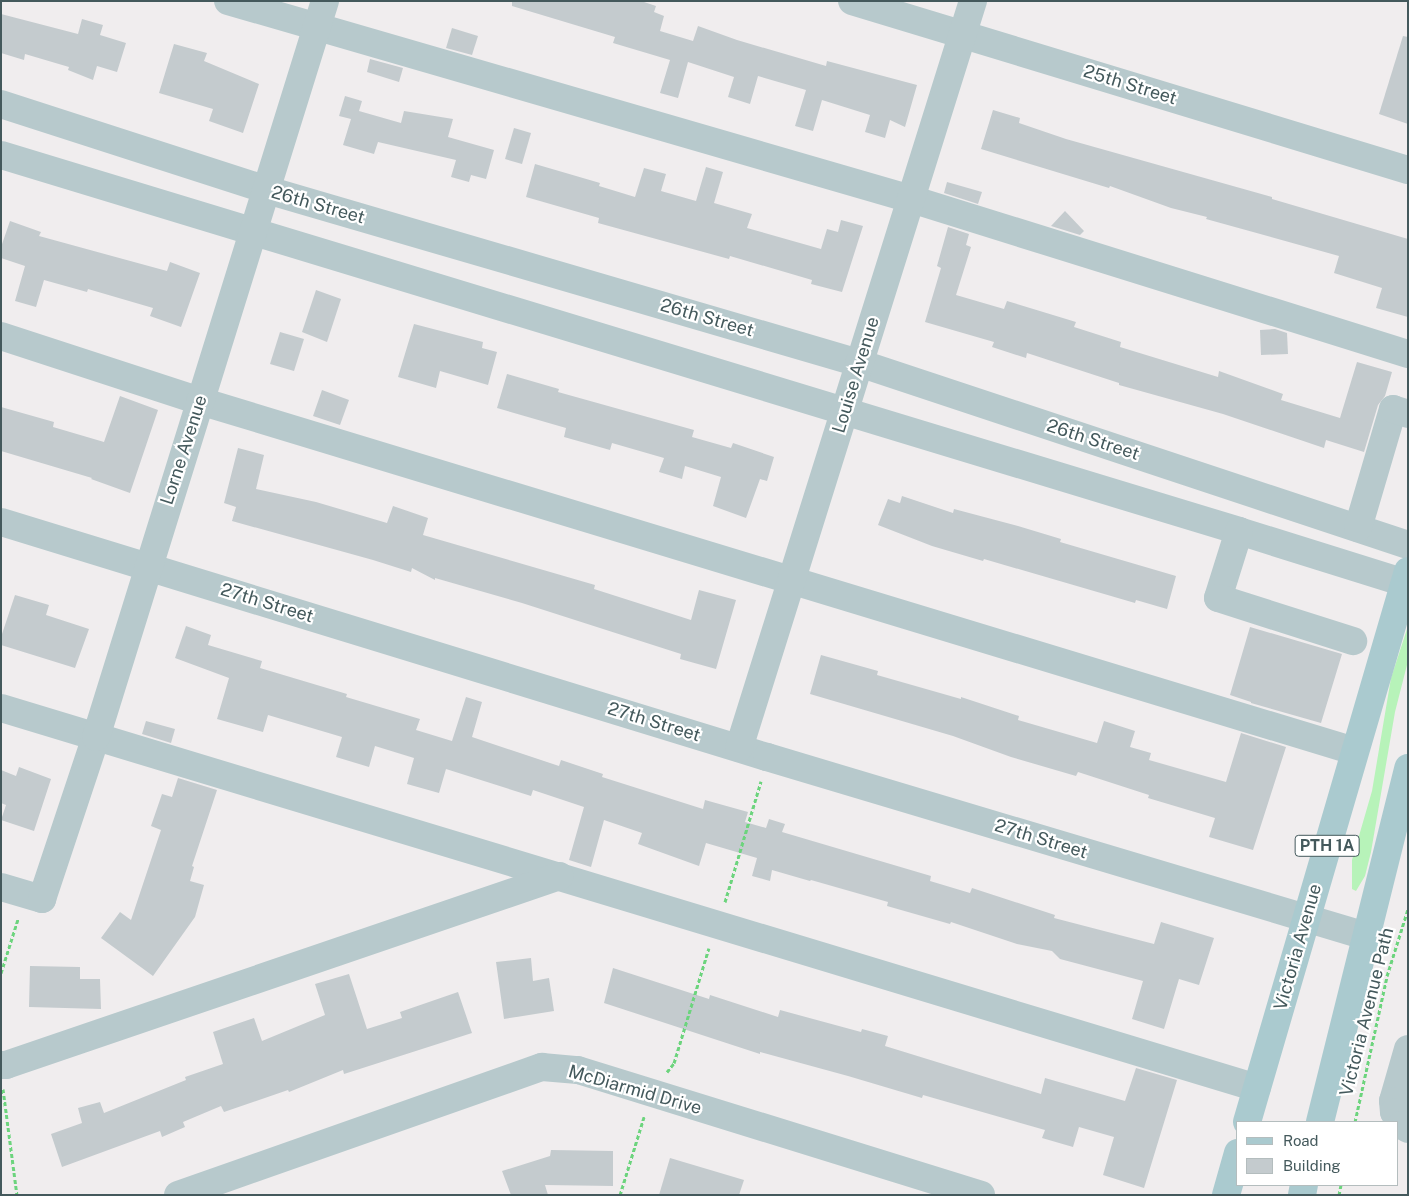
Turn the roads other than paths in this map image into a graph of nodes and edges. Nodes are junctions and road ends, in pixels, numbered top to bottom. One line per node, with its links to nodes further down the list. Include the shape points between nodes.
1 (228, 1): 5 (street)
2 (324, 1): 5 (street, Lorne Avenue)
3 (852, 1): 6 (street, 25th Street)
4 (973, 1): 6 (street, Louise Avenue)
5 (316, 28): 10 (street, Lorne Avenue); 11 (street)
6 (962, 34): 9 (street, 25th Street); 11 (street, Louise Avenue)
7 (1, 104): 10 (street, 26th Street)
8 (1, 155): 12 (street)
9 (1408, 170)
10 (267, 190): 12 (street, Lorne Avenue); 15 (street, 26th Street)
11 (911, 199): 14 (street); 15 (street, Louise Avenue)
12 (254, 233): 16 (street, Lorne Avenue); 17 (street)
13 (1, 336): 16 (street)
14 (1408, 354)
15 (860, 363): 17 (street, Louise Avenue); 20 (street, 26th Street)
16 (200, 401): 23 (street, Lorne Avenue); 25 (street)
17 (844, 411): 21 (street); 25 (street, Louise Avenue)
18 (1408, 414): 20 (street, via 1393,409)
19 (1, 522): 23 (street, 27th Street)
20 (1358, 528): 22 (street, 26th Street)
21 (1239, 531): 24 (street); 26 (street, via 1218,598)
22 (1408, 546)
23 (148, 566): 28 (street, Lorne Avenue); 29 (street, 27th Street)
24 (1406, 579): 30 (main road, Victoria Avenue / PTH 1A)
25 (792, 580): 29 (street, Louise Avenue); 30 (street)
26 (1353, 641)
27 (1, 708): 28 (street)
28 (96, 737): 32 (street); 33 (street, Lorne Avenue)
29 (739, 748): 34 (street, 27th Street)
30 (1354, 751): 34 (main road, Victoria Avenue / PTH 1A)
31 (1408, 768): 35 (main road, PTH 1A)
32 (560, 876): 37 (street, via 6,1066); 38 (street)
33 (23, 893)
34 (1307, 919): 35 (street, 27th Street); 38 (main road, Victoria Avenue / PTH 1A)
35 (1366, 936): 40 (main road, PTH 1A)
36 (1408, 1050): 41 (street, via 1393,1101 1394,1112)
37 (2, 1073)
38 (1257, 1088): 39 (main road, Victoria Avenue / PTH 1A)
39 (1247, 1121)
40 (1320, 1121)
41 (1408, 1129)
42 (1236, 1160): 45 (main road)
43 (178, 1195): 44 (street, McDiarmid Drive, via 542,1067 578,1070)
44 (981, 1195)
45 (1226, 1195)

